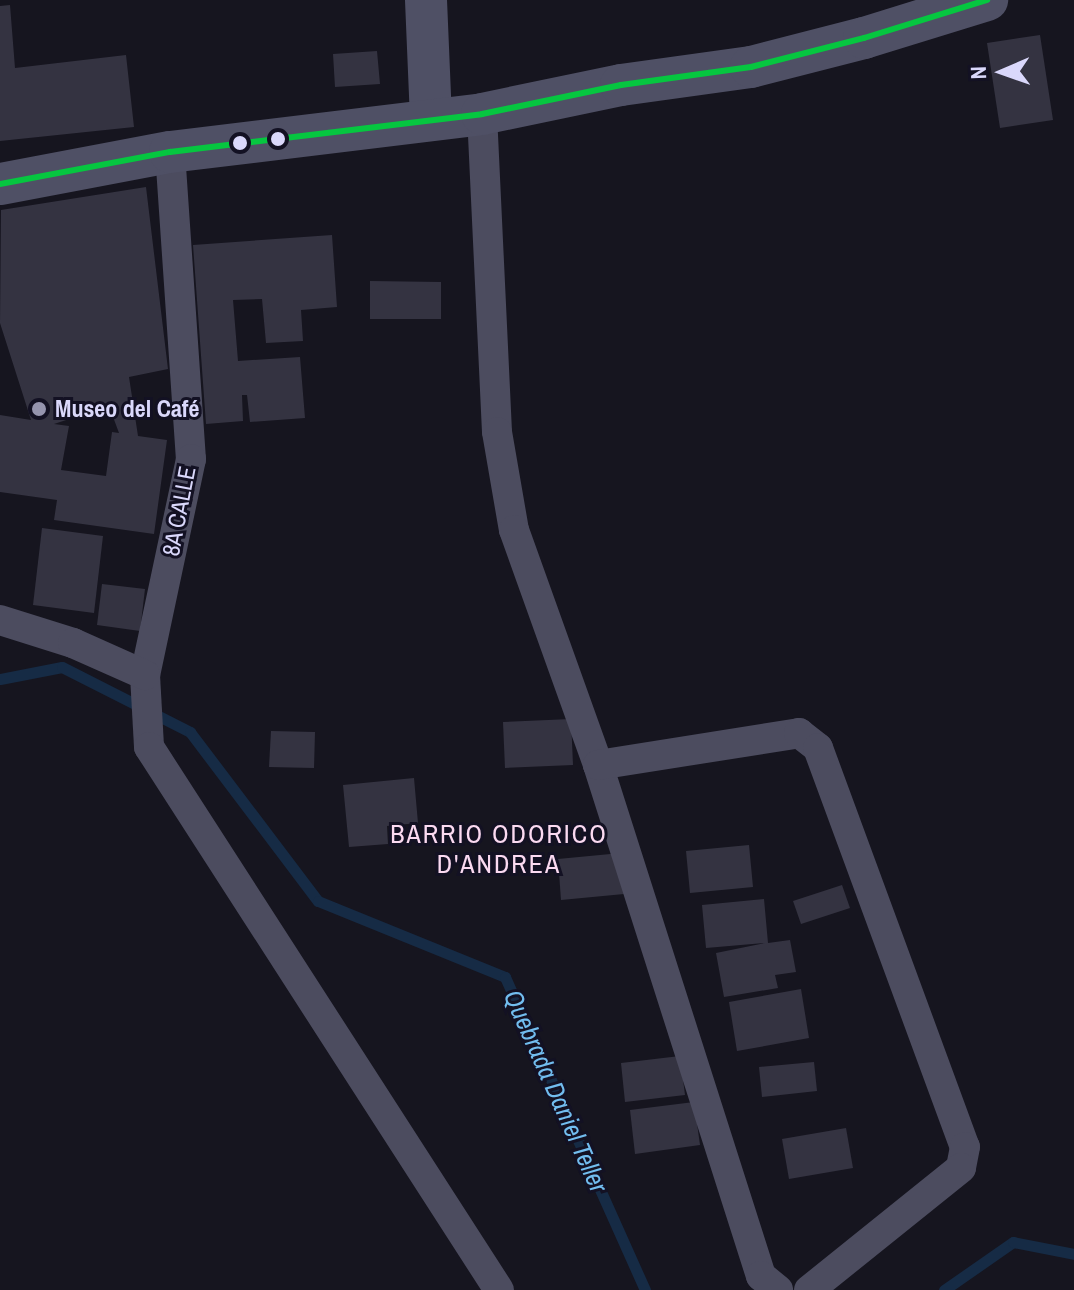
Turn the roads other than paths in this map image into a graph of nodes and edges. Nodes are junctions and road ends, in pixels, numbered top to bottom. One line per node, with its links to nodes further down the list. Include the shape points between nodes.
1 (426, 0): 4 (main road)
2 (987, 0): 3 (main road, via 751,67 621,85)
3 (482, 114): 4 (main road); 9 (street, via 499,446 514,530)
4 (431, 119): 5 (main road)
5 (170, 152): 6 (main road); 8 (street, 8A CALLE, via 191,459)
6 (0, 184)
7 (0, 620): 8 (street, via 73,643)
8 (145, 675): 10 (street, 8A CALLE, via 149,747)
9 (598, 765): 11 (street, via 761,1276); 12 (street, via 799,733 818,748 965,1147 961,1168)
10 (499, 1290)
11 (778, 1290)
12 (809, 1290)

